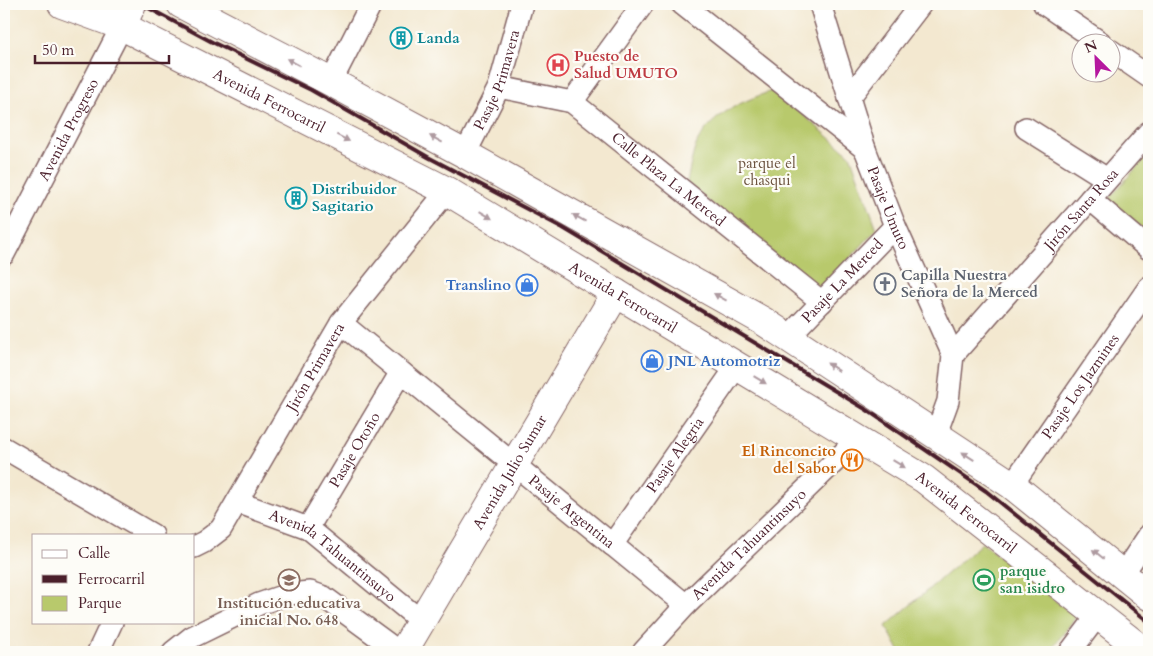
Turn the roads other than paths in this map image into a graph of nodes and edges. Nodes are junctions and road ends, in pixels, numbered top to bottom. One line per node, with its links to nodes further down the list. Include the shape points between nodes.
1 (62, 4): 10 (main road, Avenida Ferrocarril)
2 (181, 4): 14 (main road, one-way to 2)
3 (371, 4): 14 (street)
4 (522, 4): 15 (street, Pasaje Primavera)
5 (643, 4): 17 (street)
6 (682, 4): 20 (street)
7 (820, 4): 16 (street, Pasaje Umuto)
8 (921, 4): 16 (street)
9 (1044, 4): 11 (street)
10 (127, 15): 23 (main road, Avenida Ferrocarril, one-way to 23); 27 (street, Avenida Progreso)
11 (1085, 32)
12 (1120, 57): 13 (street)
13 (1149, 77)
14 (331, 82): 21 (main road, one-way to 14)
15 (499, 87): 17 (street, Calle Plaza La Merced); 21 (street, Pasaje Primavera)
16 (849, 98): 20 (street, Pasaje Umuto)
17 (572, 102): 30 (street, Calle Plaza La Merced)
18 (1026, 128): 22 (street)
19 (1149, 132): 22 (street, Jirón Santa Rosa)
20 (865, 149): 25 (street, Pasaje Umuto)
21 (465, 154): 32 (main road, one-way to 21)
22 (1108, 179): 24 (street, Jirón Santa Rosa)
23 (447, 191): 29 (main road, Avenida Ferrocarril, one-way to 29); 31 (street, Jirón Primavera)
24 (1090, 199): 26 (street); 33 (street, Jirón Santa Rosa)
25 (895, 226): 30 (street, Pasaje La Merced); 33 (street, Pasaje Umuto)
26 (1149, 249)
27 (4, 254)
28 (1149, 287): 40 (street, Pasaje Los Jazmines)
29 (616, 293): 34 (main road, Avenida Ferrocarril); 39 (main road, Avenida Julio Sumar)
30 (822, 302): 32 (street, Pasaje La Merced)
31 (341, 323): 35 (street, Pasaje Argentina); 41 (street, Jirón Primavera)
32 (788, 338): 36 (main road, one-way to 32)
33 (953, 355): 36 (street, via 948,401)
34 (737, 366): 37 (main road, Avenida Ferrocarril, one-way to 37); 45 (street, Pasaje Alegria)
35 (401, 372): 39 (street, Pasaje Argentina); 42 (street, Pasaje Otoño)
36 (936, 434): 40 (main road, one-way to 36)
37 (858, 438): 49 (street, Avenida Tahuantinsuyo); 50 (main road, Avenida Ferrocarril, one-way to 50, via 924,479)
38 (4, 448): 43 (street)
39 (514, 464): 45 (street, Pasaje Argentina); 51 (main road, Avenida Julio Sumar)
40 (1012, 485): 47 (main road, one-way to 40)
41 (237, 502): 42 (street, Avenida Tahuantinsuyo); 46 (street, Jirón Primavera, via 221,529)
42 (308, 528): 51 (street, Avenida Tahuantinsuyo)
43 (151, 534)
44 (1149, 534): 47 (street)
45 (612, 544): 49 (street, Pasaje Argentina)
46 (195, 546)
47 (1123, 574): 48 (main road)
48 (1149, 596)
49 (686, 605): 53 (street, Avenida Tahuantinsuyo)
50 (1098, 615): 58 (street); 59 (main road, Avenida Ferrocarril)
51 (421, 621): 57 (main road, Avenida Julio Sumar)
52 (111, 624): 54 (street)
53 (648, 651)
54 (98, 652)
55 (172, 652): 56 (street, via 192,637 259,604 288,594 310,592 324,597)
56 (398, 652)
57 (402, 652)
58 (1070, 652)
59 (1145, 652)

